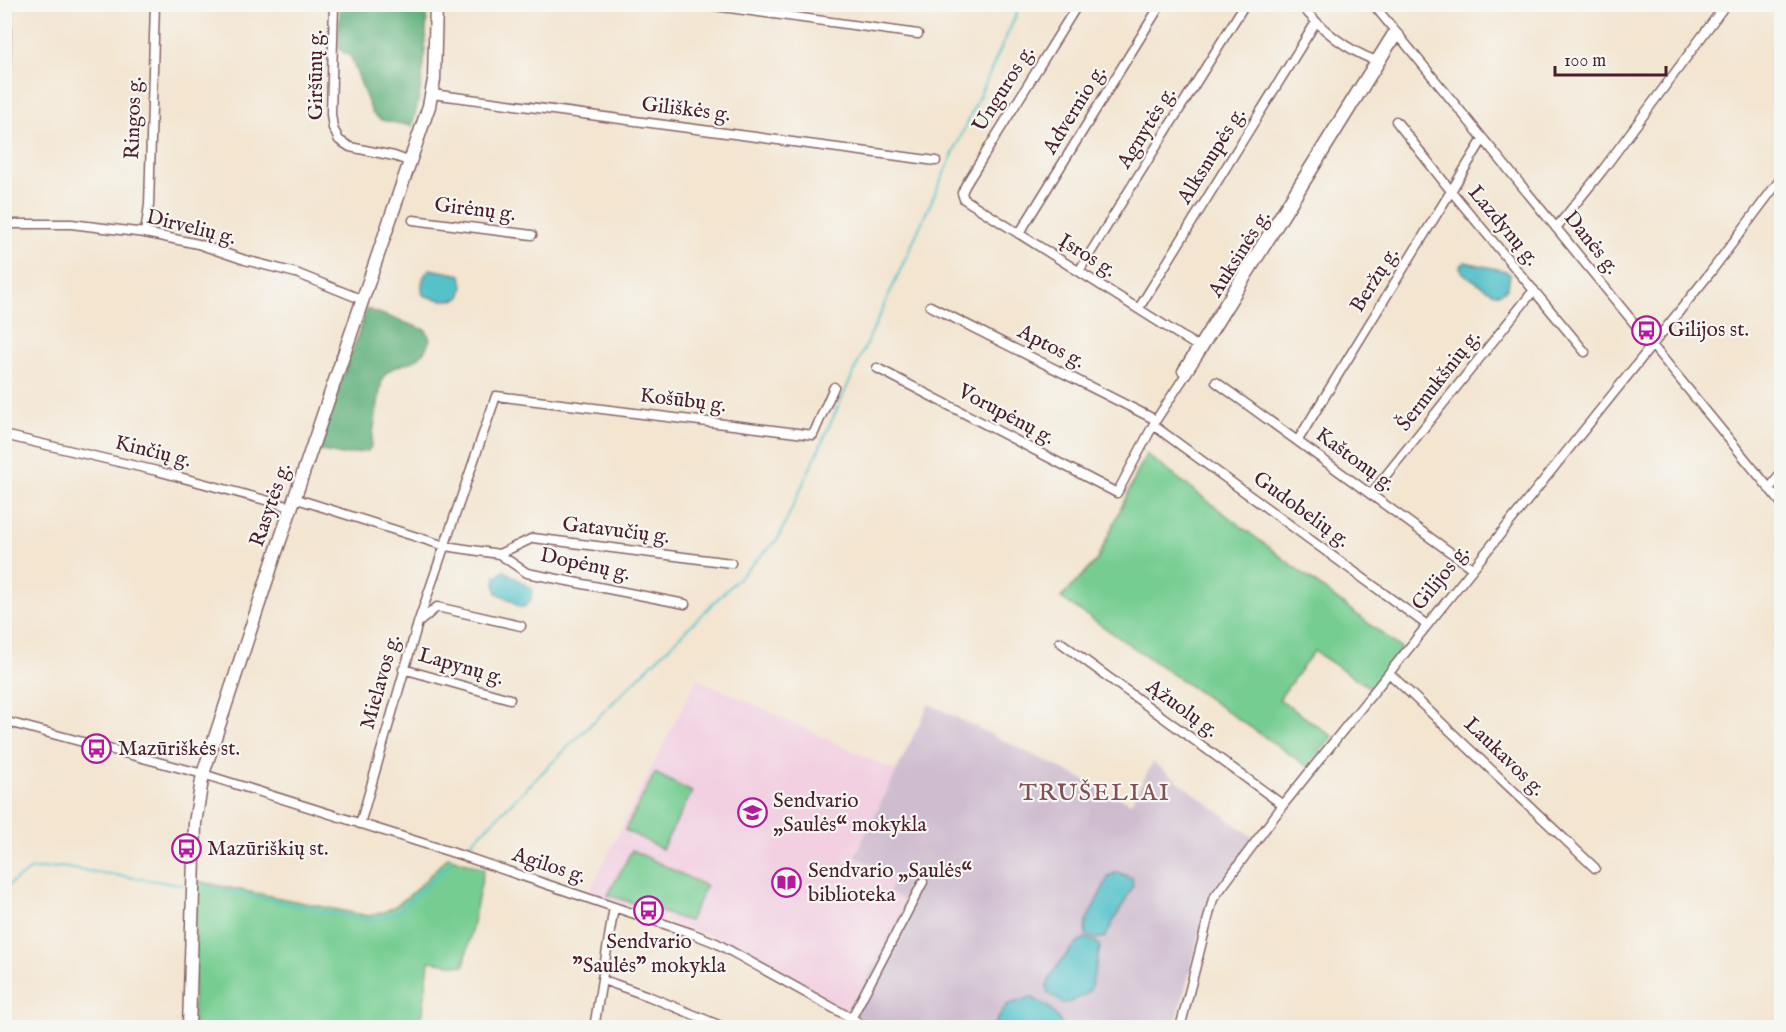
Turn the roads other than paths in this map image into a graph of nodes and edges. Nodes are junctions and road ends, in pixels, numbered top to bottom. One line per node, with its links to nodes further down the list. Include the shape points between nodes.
1 (7, 4): 19 (street)
2 (155, 4): 28 (street, Ringos g.)
3 (334, 4): 21 (street, Giršūnų g., via 333,128 339,140 350,147)
4 (436, 4): 16 (main road, Rasytės g.)
5 (700, 4): 14 (street)
6 (1077, 4): 24 (street, Unguros g.)
7 (1161, 4): 29 (street, Advernio g.)
8 (1245, 4): 31 (street, Agnytės g.)
9 (1300, 4): 12 (street)
10 (1373, 4): 13 (street, Danės g.)
11 (1726, 4): 27 (street)
12 (1316, 22): 15 (street); 35 (street, Alksnupės g.)
13 (1397, 33): 15 (street); 18 (street, Danės g.); 43 (street, Auksinės g.)
14 (918, 34)
15 (1374, 60): 36 (street)
16 (432, 94): 20 (street, Giliškės g.); 21 (main road, Rasytės g.)
17 (1396, 121): 23 (street, Lazdynų g.)
18 (1483, 139): 23 (street, Beržų g.); 27 (street, Danės g.)
19 (4, 147)
20 (936, 160)
21 (411, 162): 33 (main road, Rasytės g.)
22 (1782, 177): 37 (street, Gilijos g.)
23 (1451, 191): 32 (street, Lazdynų g.); 45 (street, Beržų g.)
24 (962, 193): 29 (street, Įsros g., via 968,203)
25 (413, 220): 30 (street, Girėnų g.)
26 (4, 224): 28 (street, Dirvelių g., via 71,224)
27 (1556, 228): 37 (street, Danės g.)
28 (145, 233): 33 (street, Dirvelių g., via 296,273)
29 (1019, 234): 31 (street, Įsros g.)
30 (532, 235)
31 (1079, 271): 35 (street, Įsros g.)
32 (1534, 290): 38 (street, Lazdynų g.); 49 (street, Šermukšnių g.)
33 (363, 300): 50 (main road, Rasytės g.)
34 (930, 306): 43 (street, Aptos g.)
35 (1139, 308): 36 (street, Įsros g.)
36 (1197, 346): 40 (street)
37 (1652, 346): 47 (street, Danės g.); 55 (street, Gilijos g.)
38 (1585, 351)
39 (877, 368): 48 (street, Vorupėnų g.)
40 (1180, 374)
41 (1216, 382): 45 (street, Kaštonų g.)
42 (834, 387): 52 (street, Košūbų g., via 813,435 496,396)
43 (1155, 423): 48 (street, Auksinės g.); 58 (street, Gudobelių g.)
44 (4, 435): 50 (street, Kinčių g.)
45 (1298, 440): 49 (street, Kaštonų g.)
46 (1782, 472): 47 (street)
47 (1769, 489): 51 (street, Danės g.)
48 (1117, 494)
49 (1371, 494): 55 (street, Kaštonų g.)
50 (293, 502): 52 (street, Kinčių g.); 65 (main road, Rasytės g.)
51 (1782, 504)
52 (446, 546): 53 (street, Dopėnų g.); 57 (street)
53 (499, 554): 54 (street, Gatavučių g., via 532,538); 56 (street, Dopėnų g., via 527,573)
54 (732, 563)
55 (1472, 568): 58 (street, Gilijos g.)
56 (685, 604)
57 (418, 623): 59 (street, Mielavos g., via 437,607); 61 (street, Mielavos g.)
58 (1427, 625): 62 (street, Gilijos g.)
59 (521, 627)
60 (1060, 642): 66 (street, Ąžuolų g.)
61 (403, 669): 63 (street, Lapynų g.); 67 (street, Mielavos g.)
62 (1389, 673): 66 (street, Gilijos g.); 68 (street, Laukavos g.)
63 (510, 699)
64 (4, 721): 65 (street, Agilos g.)
65 (203, 774): 67 (street, Agilos g.); 73 (main road, Rasytės g., via 195,822)
66 (1283, 805): 77 (street, Gilijos g., via 1213,899)
67 (360, 824): 70 (street, Agilos g.)
68 (1595, 868)
69 (923, 882): 72 (street)
70 (614, 907): 71 (street); 72 (street, Agilos g., via 716,944)
71 (603, 980): 74 (street); 75 (street)
72 (851, 1019): 76 (street, Agilos g.)
73 (189, 1028)
74 (594, 1028)
75 (726, 1028)
76 (868, 1028)
77 (1180, 1028)

